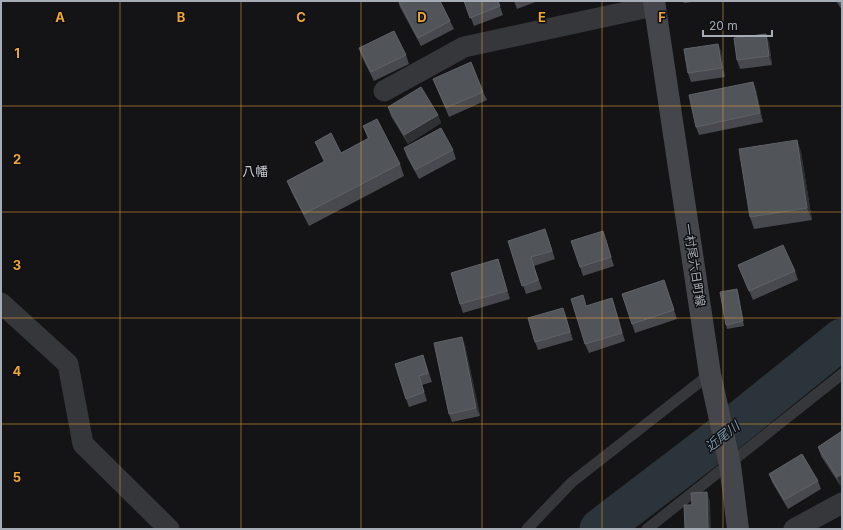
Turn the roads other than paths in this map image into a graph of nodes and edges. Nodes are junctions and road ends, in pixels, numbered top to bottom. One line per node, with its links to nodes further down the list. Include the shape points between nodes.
1 (654, 3): 2 (street, via 464,47); 4 (main road, 一村尾六日町線)
2 (384, 91)
3 (1, 303): 8 (street, via 68,364 83,444)
4 (710, 374): 6 (main road, 一村尾六日町線); 9 (lane, via 572,482)
5 (842, 374): 6 (lane)
6 (730, 465): 10 (lane); 11 (main road, 一村尾六日町線)
7 (842, 503): 12 (street)
8 (169, 529)
9 (527, 529)
10 (647, 529)
11 (738, 529)
12 (794, 529)

